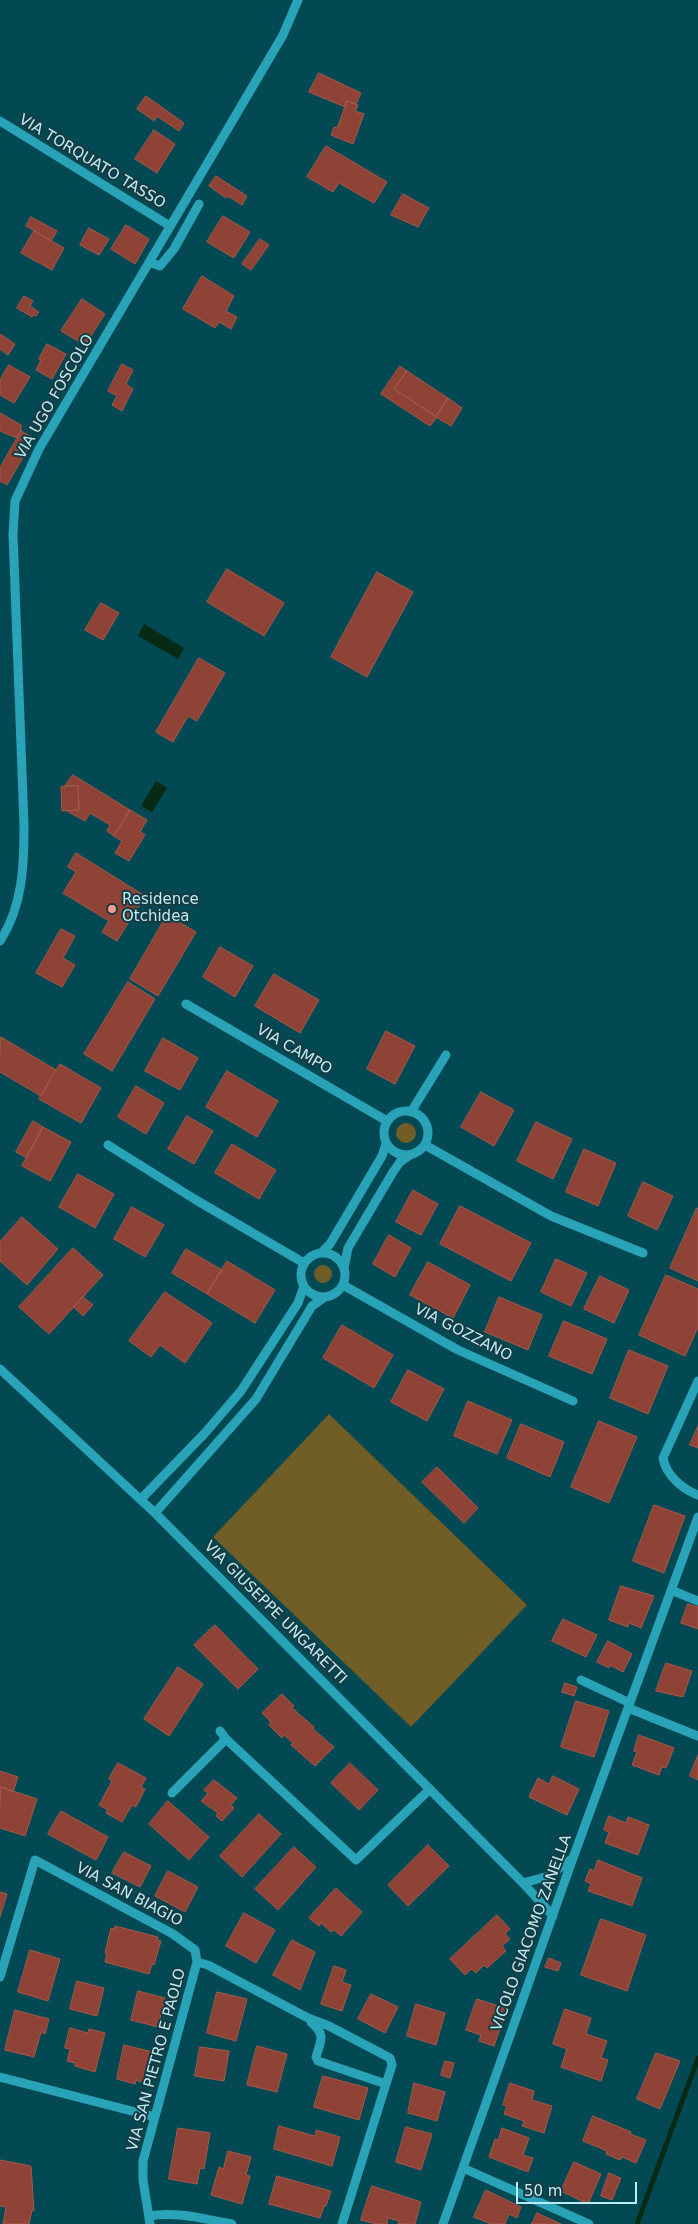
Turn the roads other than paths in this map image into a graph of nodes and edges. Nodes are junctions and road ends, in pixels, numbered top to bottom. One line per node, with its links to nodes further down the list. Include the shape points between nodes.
1 (298, 0): 4 (street, VIA UGO FOSCOLO, via 283,34)
2 (0, 121): 4 (street, VIA TORQUATO TASSO)
3 (199, 204): 5 (street, via 174,249 160,266)
4 (170, 226): 5 (street, VIA UGO FOSCOLO)
5 (150, 262): 6 (street, VIA UGO FOSCOLO, via 40,449 15,501 13,534 24,867 18,901)
6 (0, 941)
7 (186, 1004): 10 (street, VIA CAMPO)
8 (446, 1055): 9 (street)
9 (411, 1112): 10 (street, via 400,1112); 13 (street, via 421,1117 428,1130)
10 (387, 1121): 11 (street, via 384,1132)
11 (386, 1144): 14 (street, via 396,1154); 15 (street, via 330,1244)
12 (108, 1145): 17 (street)
13 (425, 1145): 14 (street); 16 (street, via 551,1216)
14 (410, 1155): 18 (street, via 393,1172 348,1248)
15 (322, 1252): 17 (street); 18 (street, via 334,1255)
16 (643, 1253)
17 (304, 1263): 20 (street, via 301,1274)
18 (344, 1268): 19 (street)
19 (343, 1285): 21 (street); 24 (street, VIA GOZZANO, via 458,1350)
20 (304, 1286): 21 (street, via 313,1295); 26 (street, via 298,1302 242,1391)
21 (325, 1297): 27 (street, via 312,1306 256,1399)
22 (0, 1369): 26 (street, VIA GIUSEPPE UNGARETTI)
23 (698, 1381): 25 (street, via 663,1458 665,1468 687,1490)
24 (573, 1401)
25 (698, 1495)
26 (141, 1499): 27 (street, VIA GIUSEPPE UNGARETTI)
27 (155, 1513): 36 (street, VIA GIUSEPPE UNGARETTI)
28 (698, 1517): 29 (street, VICOLO GIACOMO ZANELLA)
29 (671, 1590): 30 (street); 32 (street, VICOLO GIACOMO ZANELLA)
30 (698, 1601)
31 (581, 1680): 32 (street)
32 (629, 1705): 34 (street); 38 (street, VICOLO GIACOMO ZANELLA)
33 (220, 1731): 35 (street)
34 (698, 1736)
35 (226, 1740): 36 (street, via 356,1860); 37 (street)
36 (430, 1789): 39 (street, VIA GIUSEPPE UNGARETTI)
37 (172, 1793)
38 (573, 1858): 39 (street, via 549,1876); 40 (street, VICOLO GIACOMO ZANELLA)
39 (523, 1883): 40 (street, VIA GIUSEPPE UNGARETTI)
40 (553, 1916): 47 (street, VICOLO GIACOMO ZANELLA)
41 (197, 1962): 42 (street, VIA SAN BIAGIO, via 195,1950 173,1934 35,1860); 43 (street); 46 (street, VIA SAN PIETRO E PAOLO)
42 (0, 1977)
43 (308, 2018): 45 (street, via 390,2058 392,2065); 45 (street, via 320,2030 322,2038 316,2057 318,2061)
44 (0, 2077): 46 (street)
45 (386, 2084): 50 (street)
46 (155, 2117): 48 (street, VIA SAN PIETRO E PAOLO, via 143,2161)
47 (463, 2168): 51 (street, VICOLO GIACOMO ZANELLA); 52 (street)
48 (150, 2220): 49 (street, via 166,2214 187,2215)
49 (232, 2224)
50 (342, 2224)
51 (443, 2224)
52 (589, 2224)

